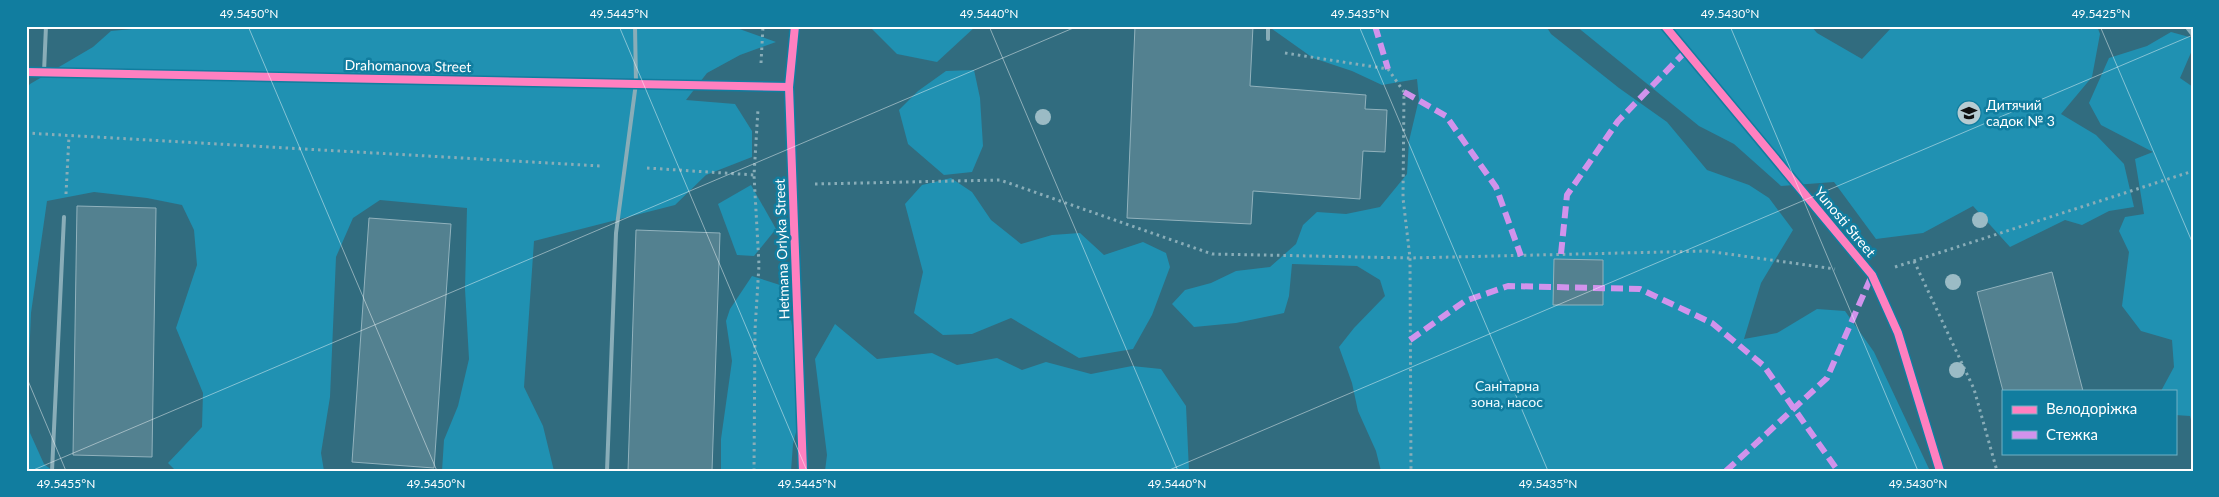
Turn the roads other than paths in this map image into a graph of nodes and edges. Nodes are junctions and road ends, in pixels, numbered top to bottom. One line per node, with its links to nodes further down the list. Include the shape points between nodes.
1 (46, 26): 10 (lane)
2 (635, 26): 11 (lane)
3 (795, 26): 12 (street, Hetmana Orlyka Street)
4 (1268, 26): 8 (lane)
5 (1665, 26): 17 (street, Yunosti Street, via 1872,274 1898,334)
6 (2186, 26): 7 (lane)
7 (2193, 35)
8 (1268, 38)
9 (26, 72): 10 (street, Drahomanova Street)
10 (44, 72): 11 (street, Drahomanova Street)
11 (636, 83): 12 (street, Drahomanova Street); 15 (lane, via 616,233)
12 (789, 87): 16 (street, Hetmana Orlyka Street)
13 (64, 217): 14 (lane)
14 (52, 471)
15 (607, 471)
16 (803, 471)
17 (1940, 471)

